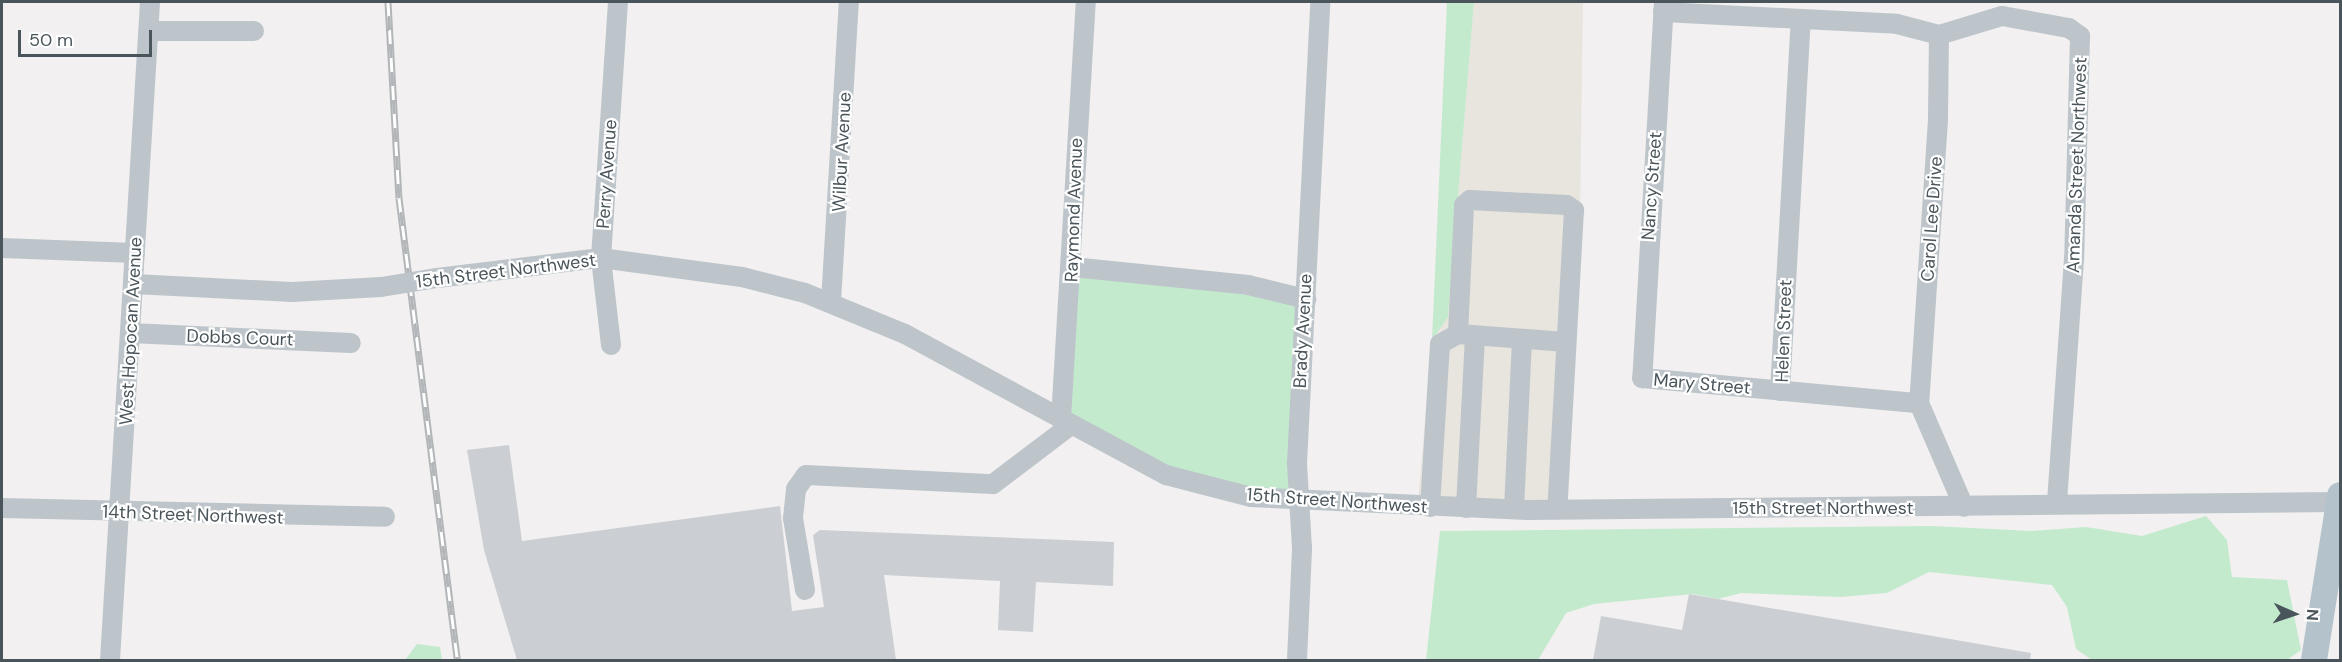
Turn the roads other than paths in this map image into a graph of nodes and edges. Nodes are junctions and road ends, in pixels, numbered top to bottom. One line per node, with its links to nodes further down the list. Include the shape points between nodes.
1 (150, 2): 8 (street, West Hopocan Avenue)
2 (618, 2): 13 (street, Perry Avenue)
3 (849, 2): 17 (street, Wilbur Avenue)
4 (1086, 2): 14 (street, Raymond Avenue)
5 (1320, 2): 16 (street, Brady Avenue)
6 (1664, 7): 7 (street); 24 (street, Nancy Street)
7 (1801, 21): 10 (street, via 1897,24); 25 (street, Helen Street)
8 (149, 31): 9 (street); 12 (street, West Hopocan Avenue)
9 (254, 31)
10 (1939, 35): 26 (street, Carol Lee Drive, via 1938,120); 30 (street, Amanda Street Northwest, via 2002,16 2069,28 2080,36 2074,259)
11 (2, 248): 12 (street)
12 (135, 253): 15 (street, West Hopocan Avenue)
13 (601, 258): 15 (street, 15th Street Northwest, bridge, via 381,287 292,292); 17 (street, 15th Street Northwest, via 742,277); 23 (street, Perry Avenue)
14 (1072, 267): 16 (street, via 1248,285); 27 (street, Raymond Avenue)
15 (134, 284): 18 (street, West Hopocan Avenue)
16 (1306, 299): 29 (street, Brady Avenue)
17 (831, 302): 27 (street, 15th Street Northwest, via 905,334)
18 (130, 333): 22 (street, Dobbs Court); 37 (street, West Hopocan Avenue)
19 (1466, 335): 20 (street); 21 (street, via 1464,205 1470,200 1568,205 1574,210); 31 (street, via 1440,344); 34 (street)
20 (1522, 339): 21 (street); 35 (street)
21 (1566, 342): 36 (street)
22 (351, 343)
23 (611, 345)
24 (1640, 360): 25 (street, Mary Street, via 1639,371 1649,381)
25 (1780, 391): 26 (street, Helen Street)
26 (1919, 403): 32 (street)
27 (1066, 422): 29 (street, 15th Street Northwest, via 1166,475 1194,484); 39 (street, via 993,484 806,475 796,489 793,518)
28 (2340, 500): 30 (street, 15th Street Northwest); 42 (main road)
29 (1299, 502): 31 (street, 15th Street Northwest); 41 (street, Brady Avenue, via 1302,548)
30 (2057, 504): 32 (street, 15th Street Northwest)
31 (1430, 507): 34 (street, 15th Street Northwest)
32 (1964, 507): 36 (street, 15th Street Northwest)
33 (2, 508): 37 (street, 14th Street Northwest)
34 (1466, 508): 35 (street, 15th Street Northwest)
35 (1514, 509): 36 (street, 15th Street Northwest)
36 (1557, 510)
37 (120, 513): 38 (street, 14th Street Northwest); 40 (street, West Hopocan Avenue)
38 (385, 517)
39 (804, 590)
40 (110, 660)
41 (1296, 660)
42 (2314, 660)

